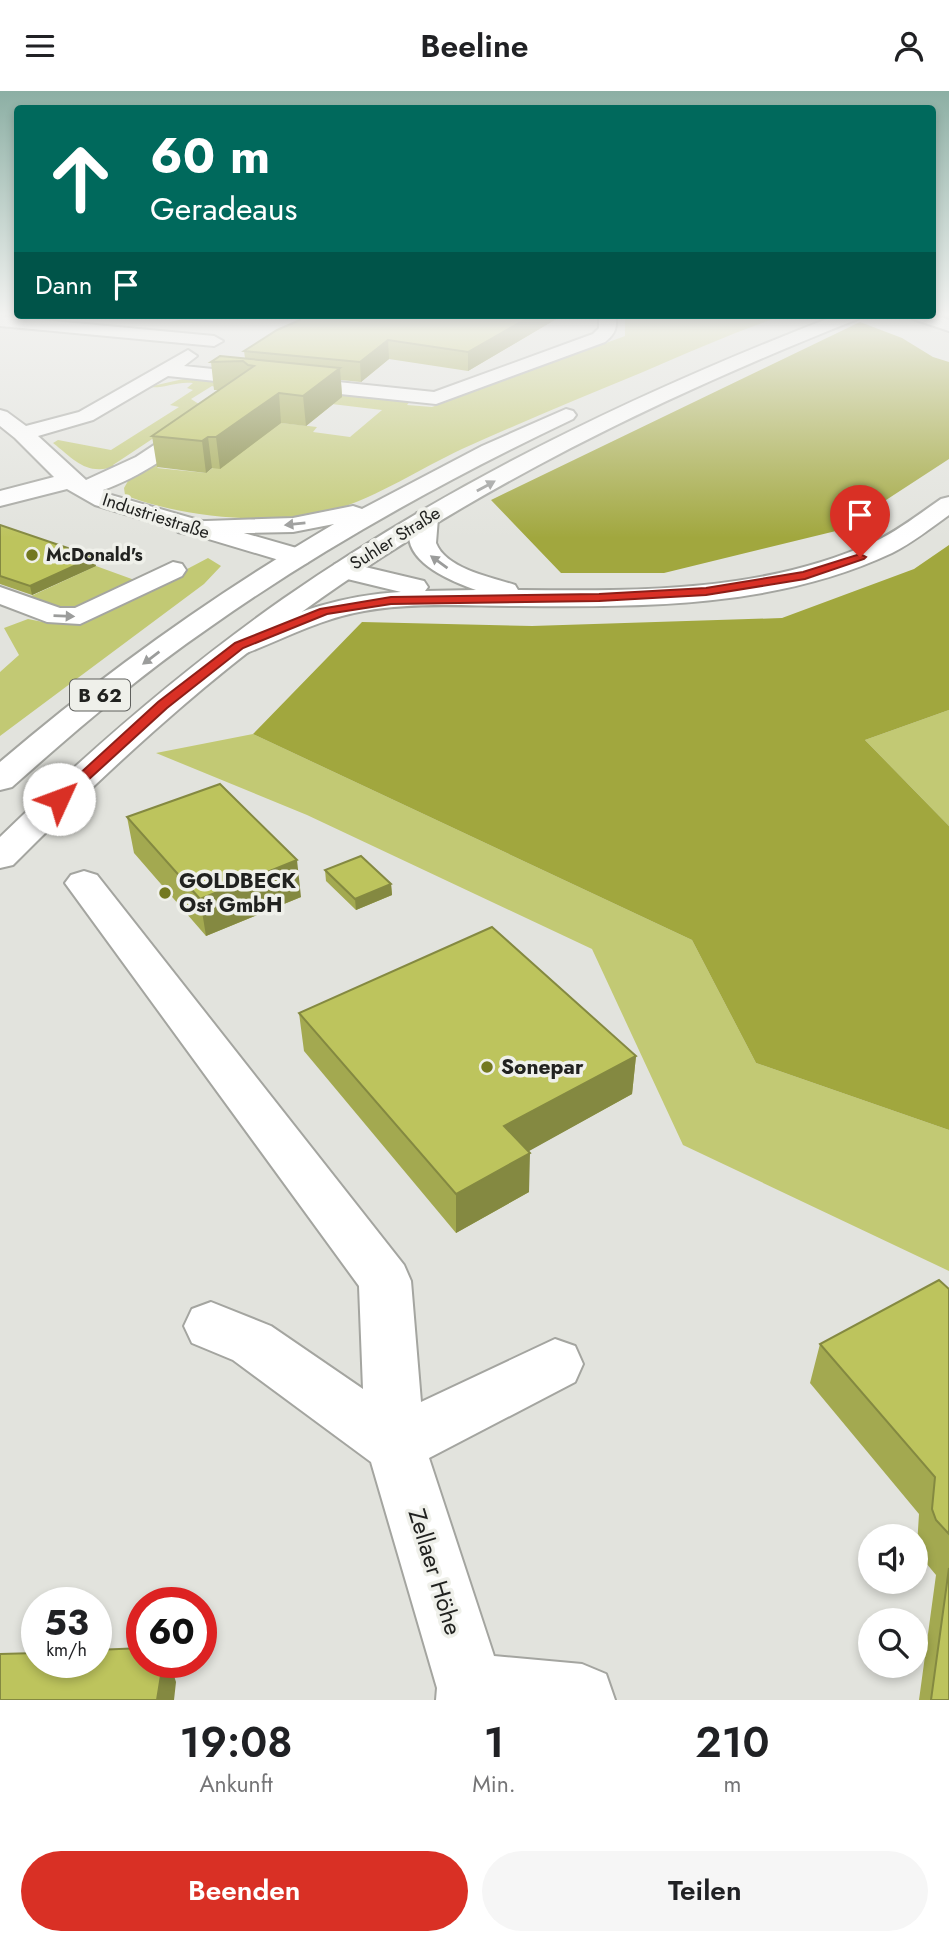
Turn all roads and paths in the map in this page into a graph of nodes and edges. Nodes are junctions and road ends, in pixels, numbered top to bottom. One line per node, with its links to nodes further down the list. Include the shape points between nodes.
1 (134, 388): 8 (main road, via 86,415)
2 (340, 388): 3 (main road, via 436,398)
3 (463, 388)
4 (681, 388): 13 (main road, Suhler Straße / B 62, one-way to 4)
5 (231, 402): 9 (main road, via 140,465 103,483)
6 (578, 409): 11 (main road, Suhler Straße / B 62)
7 (0, 416): 8 (main road, Industriestraße)
8 (23, 433): 9 (main road, Industriestraße)
9 (77, 485): 12 (main road, via 29,489); 14 (main road, Industriestraße, via 103,500)
10 (949, 504): 19 (main road, via 884,547 805,575 673,594)
11 (386, 506): 14 (main road, one-way to 14, via 293,525); 15 (main road, Suhler Straße / B 62)
12 (4, 512)
13 (426, 518): 17 (main road, Suhler Straße / B 62); 19 (main road, one-way to 13, via 438,562 424,546)
14 (187, 527): 15 (main road, Industriestraße)
15 (298, 557): 17 (main road, Industriestraße); 21 (main road, Suhler Straße / B 62, one-way to 21, via 206,617 94,700)
16 (173, 570): 18 (main road, one-way to 16, via 47,614 69,617 89,613)
17 (344, 570): 19 (main road, Industriestraße, via 421,588); 20 (main road, Suhler Straße / B 62)
18 (0, 595)
19 (524, 598): 20 (main road, via 367,602 324,611)
20 (239, 646): 22 (main road, Suhler Straße / B 62, via 162,705)
21 (0, 780)
22 (0, 857)
23 (84, 883): 26 (main road, Zellaer Höhe, via 385,1281)
24 (211, 1326): 26 (main road, via 252,1343)
25 (555, 1364): 26 (main road)
26 (396, 1445): 27 (main road, Zellaer Höhe)
27 (470, 1694): 28 (main road)
28 (582, 1698)

